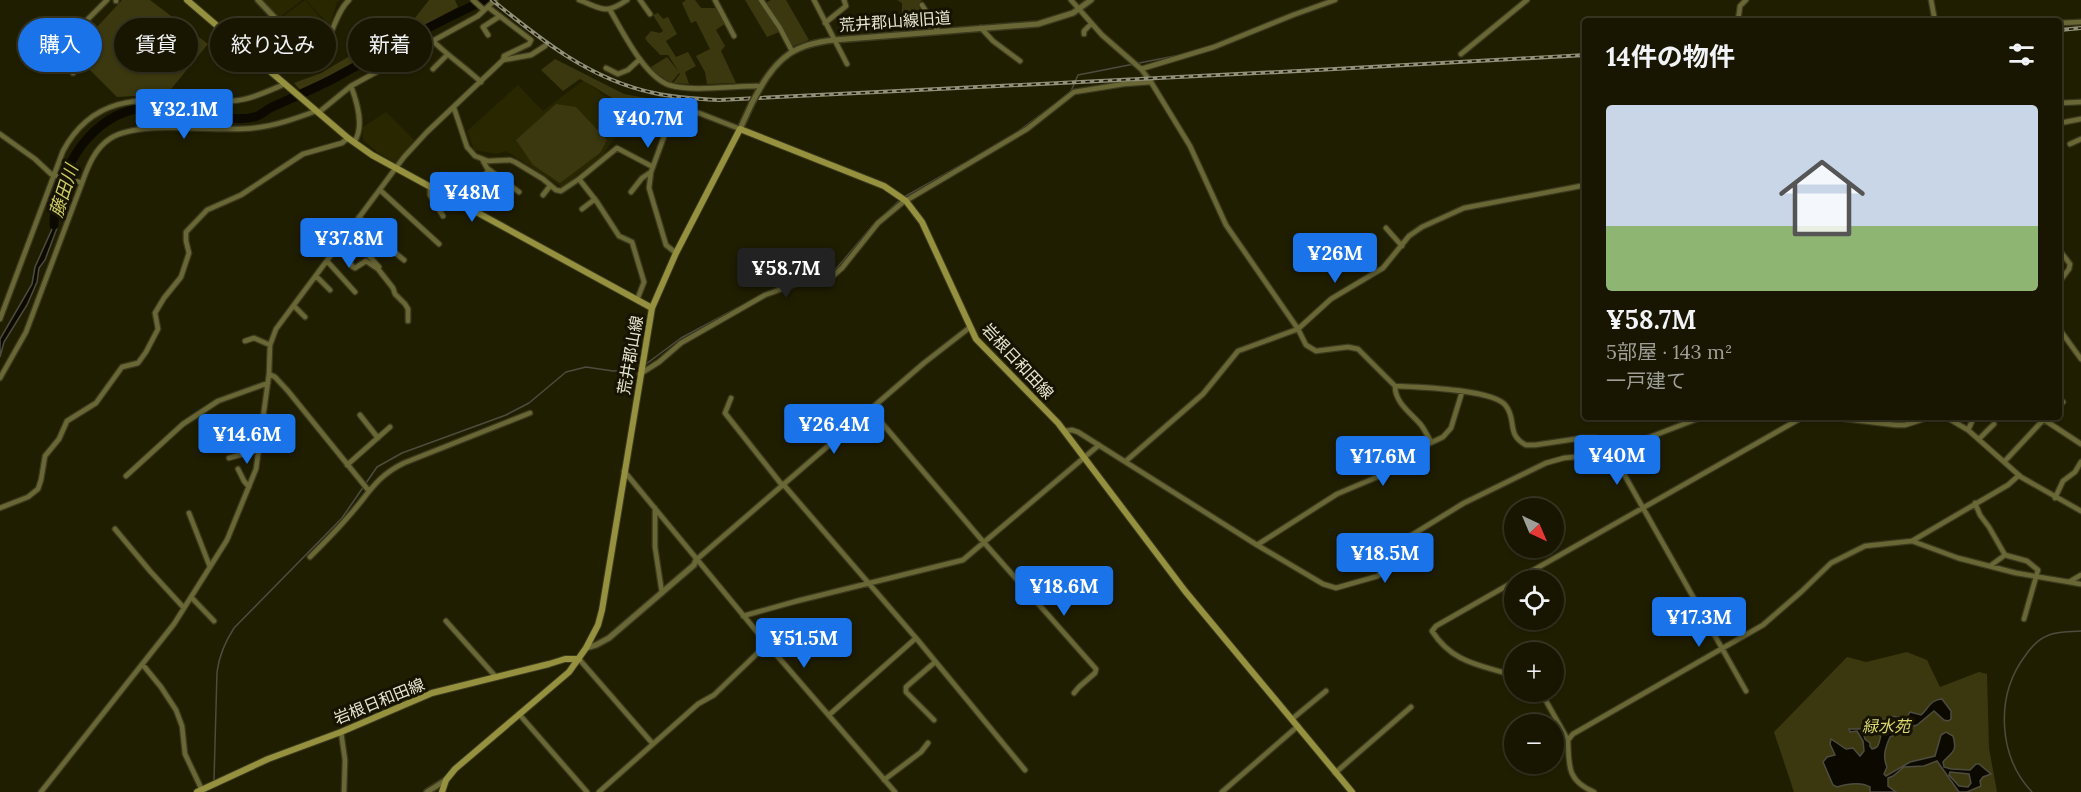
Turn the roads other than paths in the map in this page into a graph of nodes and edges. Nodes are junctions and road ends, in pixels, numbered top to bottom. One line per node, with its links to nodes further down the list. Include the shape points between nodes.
1 (107, 0): 57 (street, via 59,48)
2 (187, 0): 29 (main road, 荒井郡山線)
3 (258, 0): 26 (street)
4 (349, 0): 30 (street)
5 (473, 0): 21 (street)
6 (495, 0): 21 (street)
7 (579, 0): 23 (street)
8 (627, 0): 23 (street)
9 (640, 0): 24 (street)
10 (715, 0): 41 (street)
11 (761, 0): 45 (street)
12 (814, 0): 33 (street)
13 (843, 0): 33 (street, via 846,6)
14 (1071, 0): 22 (street)
15 (1091, 0): 22 (street, 荒井郡山線旧道)
16 (1335, 0): 54 (street, via 1204,51)
17 (1527, 0): 46 (street)
18 (1746, 0): 27 (street, via 1740,6)
19 (1931, 0): 28 (street)
20 (922, 5): 35 (street)
21 (486, 8): 25 (street); 42 (street)
22 (1079, 9): 36 (street); 37 (street, 荒井郡山線旧道, via 1038,24)
23 (610, 10): 48 (street)
24 (650, 14)
25 (500, 16): 39 (street, via 483,27); 49 (street, via 531,42)
26 (275, 18)
27 (1738, 18)
28 (1934, 18)
29 (210, 20)
30 (336, 21)
31 (916, 21): 35 (street)
32 (2081, 22): 34 (street)
33 (825, 23): 43 (street)
34 (2062, 23)
35 (934, 24): 38 (street)
36 (1091, 24): 40 (street); 54 (street)
37 (981, 28): 38 (street, 荒井郡山線旧道); 50 (street)
38 (938, 32): 43 (street, 荒井郡山線旧道)
39 (488, 34)
40 (1084, 34)
41 (734, 36)
42 (432, 40): 47 (street)
43 (834, 40): 45 (street, 荒井郡山線旧道, via 809,43); 51 (street)
44 (545, 46): 49 (street, via 531,55)
45 (792, 51): 62 (street, 荒井郡山線旧道, via 778,62)
46 (1461, 54)
47 (447, 55): 53 (street); 58 (street)
48 (640, 59): 52 (street, via 618,74); 62 (street, via 668,85)
49 (504, 60): 58 (street)
50 (1020, 61)
51 (847, 64)
52 (606, 68)
53 (433, 69)
54 (1141, 69): 59 (street)
55 (271, 72): 60 (main road, 荒井郡山線)
56 (376, 72): 61 (street)
57 (73, 73)
58 (480, 82): 65 (street)
59 (1151, 82): 92 (street, via 1074,92 1027,129); 117 (street, via 1190,146 1226,225)
60 (287, 85): 66 (main road, 荒井郡山線); 78 (street, via 233,101 144,99 106,108 70,138)
61 (351, 86): 66 (street); 72 (street, via 359,126 358,136)
62 (760, 89): 69 (street, 荒井郡山線旧道, bridge)
63 (2081, 102): 64 (street)
64 (2062, 103)
65 (454, 108): 74 (street, via 467,147); 75 (street)
66 (316, 110): 72 (main road, 荒井郡山線); 81 (street, via 254,128 147,129 119,134 101,146)
67 (2081, 119): 68 (street)
68 (2062, 123)
69 (740, 129): 77 (street, via 699,113 680,115 666,131); 92 (main road, 岩根日和田線, via 884,186); 101 (main road)
70 (0, 136): 78 (street)
71 (2081, 139): 73 (street)
72 (351, 140): 75 (main road, 荒井郡山線); 166 (street, via 303,154 241,195 207,210 188,229 188,258 178,282 155,313 158,329 146,352 138,363 121,368 91,408 67,421 45,456 38,489)
73 (2070, 144)
74 (482, 159): 76 (street); 84 (street, via 510,160)
75 (396, 168): 85 (main road, 荒井郡山線); 86 (street)
76 (489, 170): 79 (street); 83 (street)
77 (652, 170): 80 (street, via 617,148); 88 (street); 101 (street, via 649,188 664,241)
78 (55, 175): 81 (street); 114 (street)
79 (482, 178)
80 (579, 179): 84 (street, via 561,191); 91 (street)
81 (79, 183): 124 (street, via 26,332)
82 (1582, 185): 100 (street, via 1464,208 1422,227)
83 (510, 186): 87 (street); 90 (street)
84 (550, 186): 89 (street)
85 (430, 187): 94 (street, via 430,195); 110 (main road, 荒井郡山線)
86 (380, 190): 95 (street); 98 (street)
87 (519, 192)
88 (631, 192)
89 (543, 195)
90 (501, 199)
91 (595, 199): 93 (street); 110 (street, via 619,236 632,242 645,282)
92 (906, 201): 116 (main road, 岩根日和田線, via 922,222); 123 (street, via 878,223 833,276 798,283 765,296 681,343)
93 (582, 209)
94 (443, 216)
95 (359, 217): 97 (street); 103 (street)
96 (1386, 228): 100 (street)
97 (348, 232): 99 (street); 105 (street)
98 (439, 244)
99 (337, 246): 104 (street); 115 (street, via 353,267 366,261 378,269 408,309)
100 (1402, 246): 117 (street, via 1383,268 1337,295)
101 (675, 253): 112 (main road)
102 (2062, 254): 107 (street, via 2070,264)
103 (404, 260)
104 (327, 261): 106 (street); 109 (street)
105 (381, 269)
106 (316, 276): 108 (street); 111 (street)
107 (2062, 278)
108 (330, 290)
109 (355, 292)
110 (637, 300): 112 (main road, 荒井郡山線)
111 (294, 306): 113 (street); 120 (street, via 276,329)
112 (652, 308): 123 (main road, 荒井郡山線)
113 (305, 317)
114 (0, 319)
115 (408, 321)
116 (969, 328): 129 (street); 143 (main road, 岩根日和田線)
117 (1298, 329): 126 (street, via 1306,345 1316,351 1358,349); 153 (street, via 1238,351 1203,394)
118 (2062, 333): 121 (street)
119 (245, 341): 120 (street, via 254,338)
120 (270, 345): 122 (street)
121 (2081, 359)
122 (269, 374): 125 (street); 156 (street)
123 (640, 374): 158 (main road, 荒井郡山線)
124 (0, 378)
125 (268, 383): 149 (street); 159 (street, via 218,401 183,424)
126 (1395, 386): 127 (street); 146 (street, via 1403,407)
127 (1462, 392): 146 (street, via 1449,430); 150 (street, via 1494,396 1502,401 1510,413 1515,435 1527,445 1594,438 1610,446)
128 (731, 398): 161 (street, via 725,413)
129 (870, 408): 161 (street); 173 (street)
130 (530, 413): 163 (street, via 387,471)
131 (360, 415): 144 (street)
132 (1694, 420): 150 (street)
133 (1798, 420): 168 (street)
134 (1854, 420): 135 (street, via 1896,425)
135 (1921, 420)
136 (1951, 420): 142 (street)
137 (1973, 420): 142 (street)
138 (2041, 420): 154 (street)
139 (2046, 420): 147 (street)
140 (1994, 424): 145 (street)
141 (390, 427): 144 (street)
142 (1968, 430): 145 (street)
143 (1064, 431): 148 (street, via 1075,430); 152 (main road, 岩根日和田線)
144 (378, 438): 156 (street)
145 (1979, 439): 154 (street)
146 (1431, 442): 174 (street, via 1396,469 1337,494)
147 (2081, 444)
148 (1099, 445): 152 (street); 153 (street)
149 (258, 450): 151 (street); 162 (street)
150 (1613, 452): 168 (street); 174 (street, via 1556,459 1464,502 1407,538 1378,576 1341,588 1328,586)
151 (229, 458)
152 (1084, 459): 173 (street); 210 (main road, 岩根日和田線, via 1185,591)
153 (1126, 461): 174 (street)
154 (2004, 462): 160 (street)
155 (2081, 462): 164 (street, via 2063,481)
156 (348, 465): 163 (street)
157 (238, 469): 162 (street)
158 (624, 471): 167 (street); 196 (main road, 荒井郡山線, via 602,610)
159 (126, 476)
160 (2018, 476): 164 (street); 165 (street)
161 (783, 485): 177 (street); 184 (street)
162 (249, 487): 179 (street)
163 (369, 491): 176 (street)
164 (2055, 498): 169 (street)
165 (1975, 503): 172 (street); 175 (street)
166 (0, 508)
167 (655, 508): 177 (street); 187 (street, via 655,548)
168 (1644, 508): 180 (street); 197 (street)
169 (2081, 511)
170 (189, 513): 179 (street)
171 (115, 528): 189 (street)
172 (1912, 541): 178 (street); 197 (street, via 1865,546 1835,560 1769,621)
173 (985, 543): 184 (street, via 960,561); 205 (street, via 1096,669)
174 (1257, 544)
175 (2005, 555): 178 (street); 182 (street, via 2033,564)
176 (310, 558)
177 (696, 560): 187 (street); 190 (street)
178 (1990, 566): 182 (street)
179 (210, 567): 188 (street)
180 (1534, 570)
181 (2081, 575): 183 (street)
182 (2037, 576): 183 (street); 191 (street)
183 (2069, 582): 185 (street)
184 (868, 583): 190 (street); 194 (street)
185 (2080, 584)
186 (1504, 587): 201 (street, via 1432,631 1447,648 1471,664)
187 (662, 592): 196 (street, via 609,638)
188 (191, 597): 189 (street); 192 (street)
189 (184, 608): 200 (street)
190 (743, 616): 195 (street)
191 (2024, 619)
192 (214, 621)
193 (446, 621): 202 (street)
194 (916, 638): 199 (street); 209 (street)
195 (767, 645): 209 (street); 216 (street, via 714,695 698,704)
196 (586, 648): 198 (main road, 荒井郡山線)
197 (1722, 648): 204 (street); 214 (street, via 1583,727)
198 (579, 659): 202 (main road, 岩根日和田線); 208 (main road, 荒井郡山線, via 564,677); 216 (street)
199 (935, 662): 211 (street, via 906,687 906,692); 217 (street)
200 (142, 664): 221 (street, via 176,710 185,754); 222 (street)
201 (1504, 673)
202 (496, 677): 213 (main road, 岩根日和田線, via 432,693)
203 (1326, 691): 210 (street)
204 (1746, 691)
205 (1074, 693)
206 (1547, 702): 214 (street)
207 (1411, 707): 218 (street)
208 (519, 714): 219 (main road, 荒井郡山線); 226 (street)
209 (829, 715): 220 (street)
210 (1292, 719): 212 (main road, 岩根日和田線)
211 (934, 720)
212 (1298, 726): 218 (main road, 岩根日和田線); 229 (street)
213 (341, 732): 221 (main road, 岩根日和田線, via 268,759); 223 (street)
214 (1568, 740): 231 (street, via 1574,778)
215 (928, 743): 220 (street)
216 (653, 744): 227 (street)
217 (1025, 771)
218 (1335, 773): 230 (main road, 岩根日和田線)
219 (446, 780): 224 (street); 225 (main road, 荒井郡山線)
220 (884, 780): 228 (street)
221 (200, 791)
222 (41, 792)
223 (344, 792)
224 (427, 792)
225 (441, 792)
226 (587, 792)
227 (599, 792)
228 (895, 792)
229 (1222, 792)
230 (1352, 792)
231 (1594, 792)

